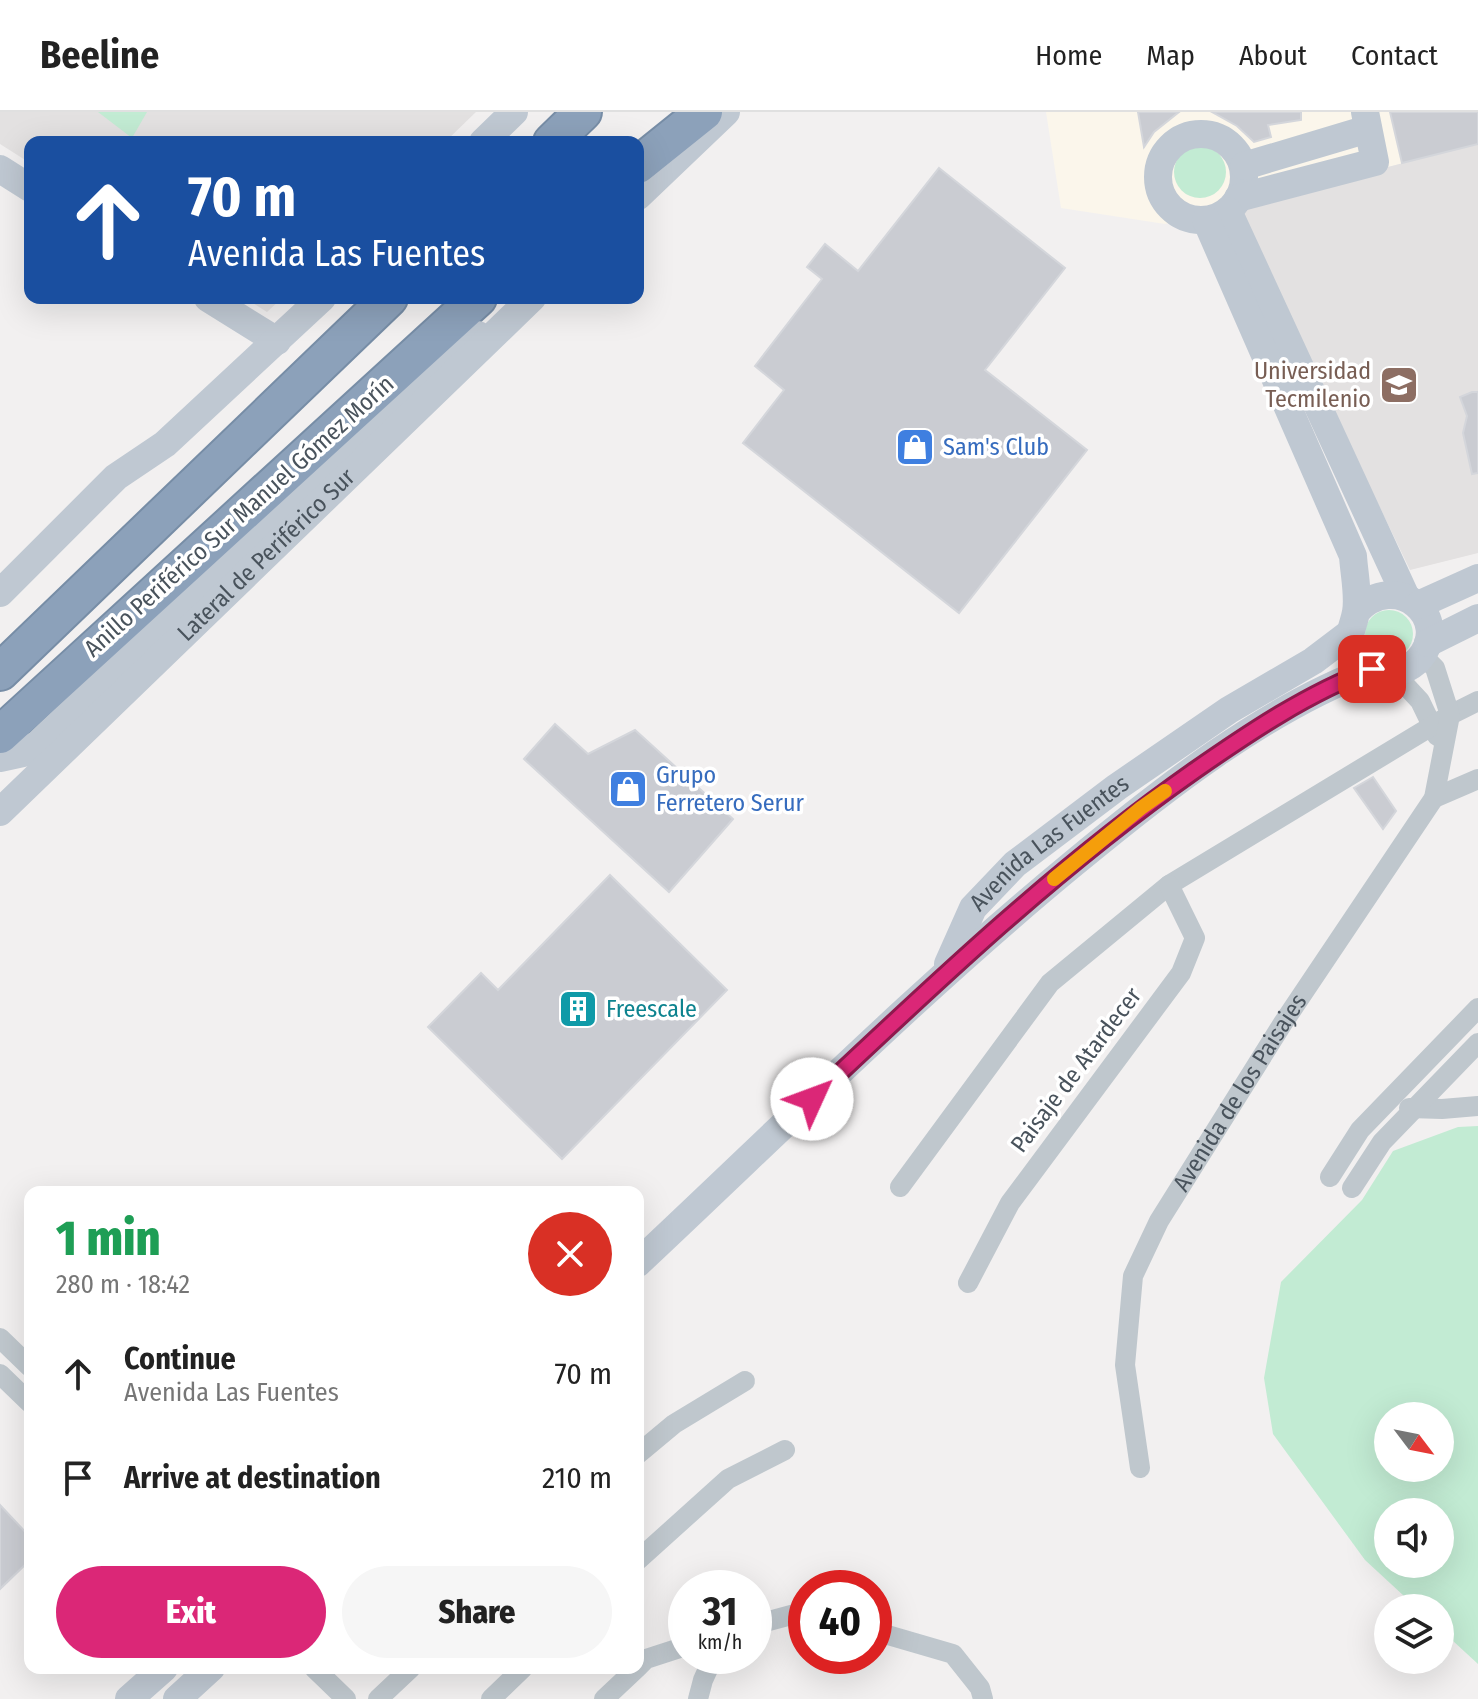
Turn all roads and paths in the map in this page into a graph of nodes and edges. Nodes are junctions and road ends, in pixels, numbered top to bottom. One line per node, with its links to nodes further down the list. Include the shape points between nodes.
1 (514, 112): 7 (street)
2 (583, 112): 8 (highway)
3 (665, 112): 9 (highway)
4 (704, 112): 10 (highway)
5 (726, 112): 14 (street)
6 (1366, 120): 11 (street); 15 (street, via 1375,162)
7 (489, 136)
8 (558, 136)
9 (642, 136)
10 (644, 160)
11 (1244, 166): 15 (street, via 1243,183); 15 (street, via 1227,143 1199,134 1185,137 1163,156 1158,184 1180,215 1193,220)
12 (0, 169): 13 (street)
13 (24, 184)
14 (644, 190)
15 (1224, 210): 25 (street); 28 (street, via 1353,556)
16 (218, 304): 21 (street)
17 (316, 304): 21 (street)
18 (383, 304): 31 (highway, Anillo Periférico Sur Manuel Gómez Morín)
19 (471, 304): 34 (highway, Anillo Periférico Sur Manuel Gómez Morín)
20 (522, 307): 35 (street, via 445,354 38,744); 38 (street, Lateral de Periférico Sur)
21 (277, 341): 22 (street)
22 (165, 444): 24 (street, via 116,477); 26 (street, via 131,490)
23 (1478, 578): 25 (street)
24 (0, 593)
25 (1412, 601): 28 (street, via 1384,594 1373,597); 29 (street, via 1428,623)
26 (0, 616)
27 (1478, 618): 29 (street)
28 (1353, 622): 30 (street, via 1352,648 1360,660); 40 (street, Avenida Las Fuentes, via 1313,661 1217,718 1015,864 973,908)
29 (1425, 649): 30 (street, via 1415,664); 33 (street, Avenida de los Paisajes, via 1435,668)
30 (1383, 671): 33 (street, Avenida de los Paisajes); 40 (street, Avenida Las Fuentes, via 1334,683 1141,808)
31 (0, 672)
32 (1478, 701): 33 (street)
33 (1441, 720): 37 (street, Avenida de los Paisajes); 39 (street)
34 (0, 735)
35 (0, 758)
36 (1478, 779): 37 (street)
37 (1434, 798): 58 (street, Avenida de los Paisajes, via 1283,1023 1159,1221 1133,1276 1125,1365)
38 (0, 812)
39 (1169, 885): 47 (street, via 1050,983); 50 (street, Paisaje de Atardecer, via 1195,938 1181,973 1010,1203)
40 (943, 976): 49 (street)
41 (1478, 1008): 43 (street)
42 (1478, 1043): 45 (street)
43 (1386, 1103): 45 (street); 46 (street, via 1360,1130)
44 (1478, 1106): 45 (street)
45 (1415, 1109): 48 (street, via 1382,1142)
46 (1330, 1177)
47 (900, 1187)
48 (1352, 1188)
49 (644, 1257)
50 (968, 1283)
51 (0, 1338): 52 (street)
52 (24, 1361)
53 (0, 1374): 55 (street)
54 (745, 1381): 56 (street)
55 (24, 1397)
56 (644, 1449)
57 (785, 1450): 59 (street, via 728,1479)
58 (1140, 1468)
59 (644, 1555)
60 (892, 1636): 77 (street, via 953,1654)
61 (668, 1652): 62 (street)
62 (644, 1661)
63 (157, 1674): 70 (street)
64 (204, 1674): 71 (street)
65 (320, 1674): 72 (street)
66 (405, 1674): 73 (street)
67 (517, 1674): 74 (street)
68 (631, 1674): 75 (street)
69 (706, 1674): 76 (street)
70 (129, 1699)
71 (177, 1699)
72 (346, 1699)
73 (378, 1699)
74 (491, 1699)
75 (604, 1699)
76 (698, 1699)
77 (983, 1699)

